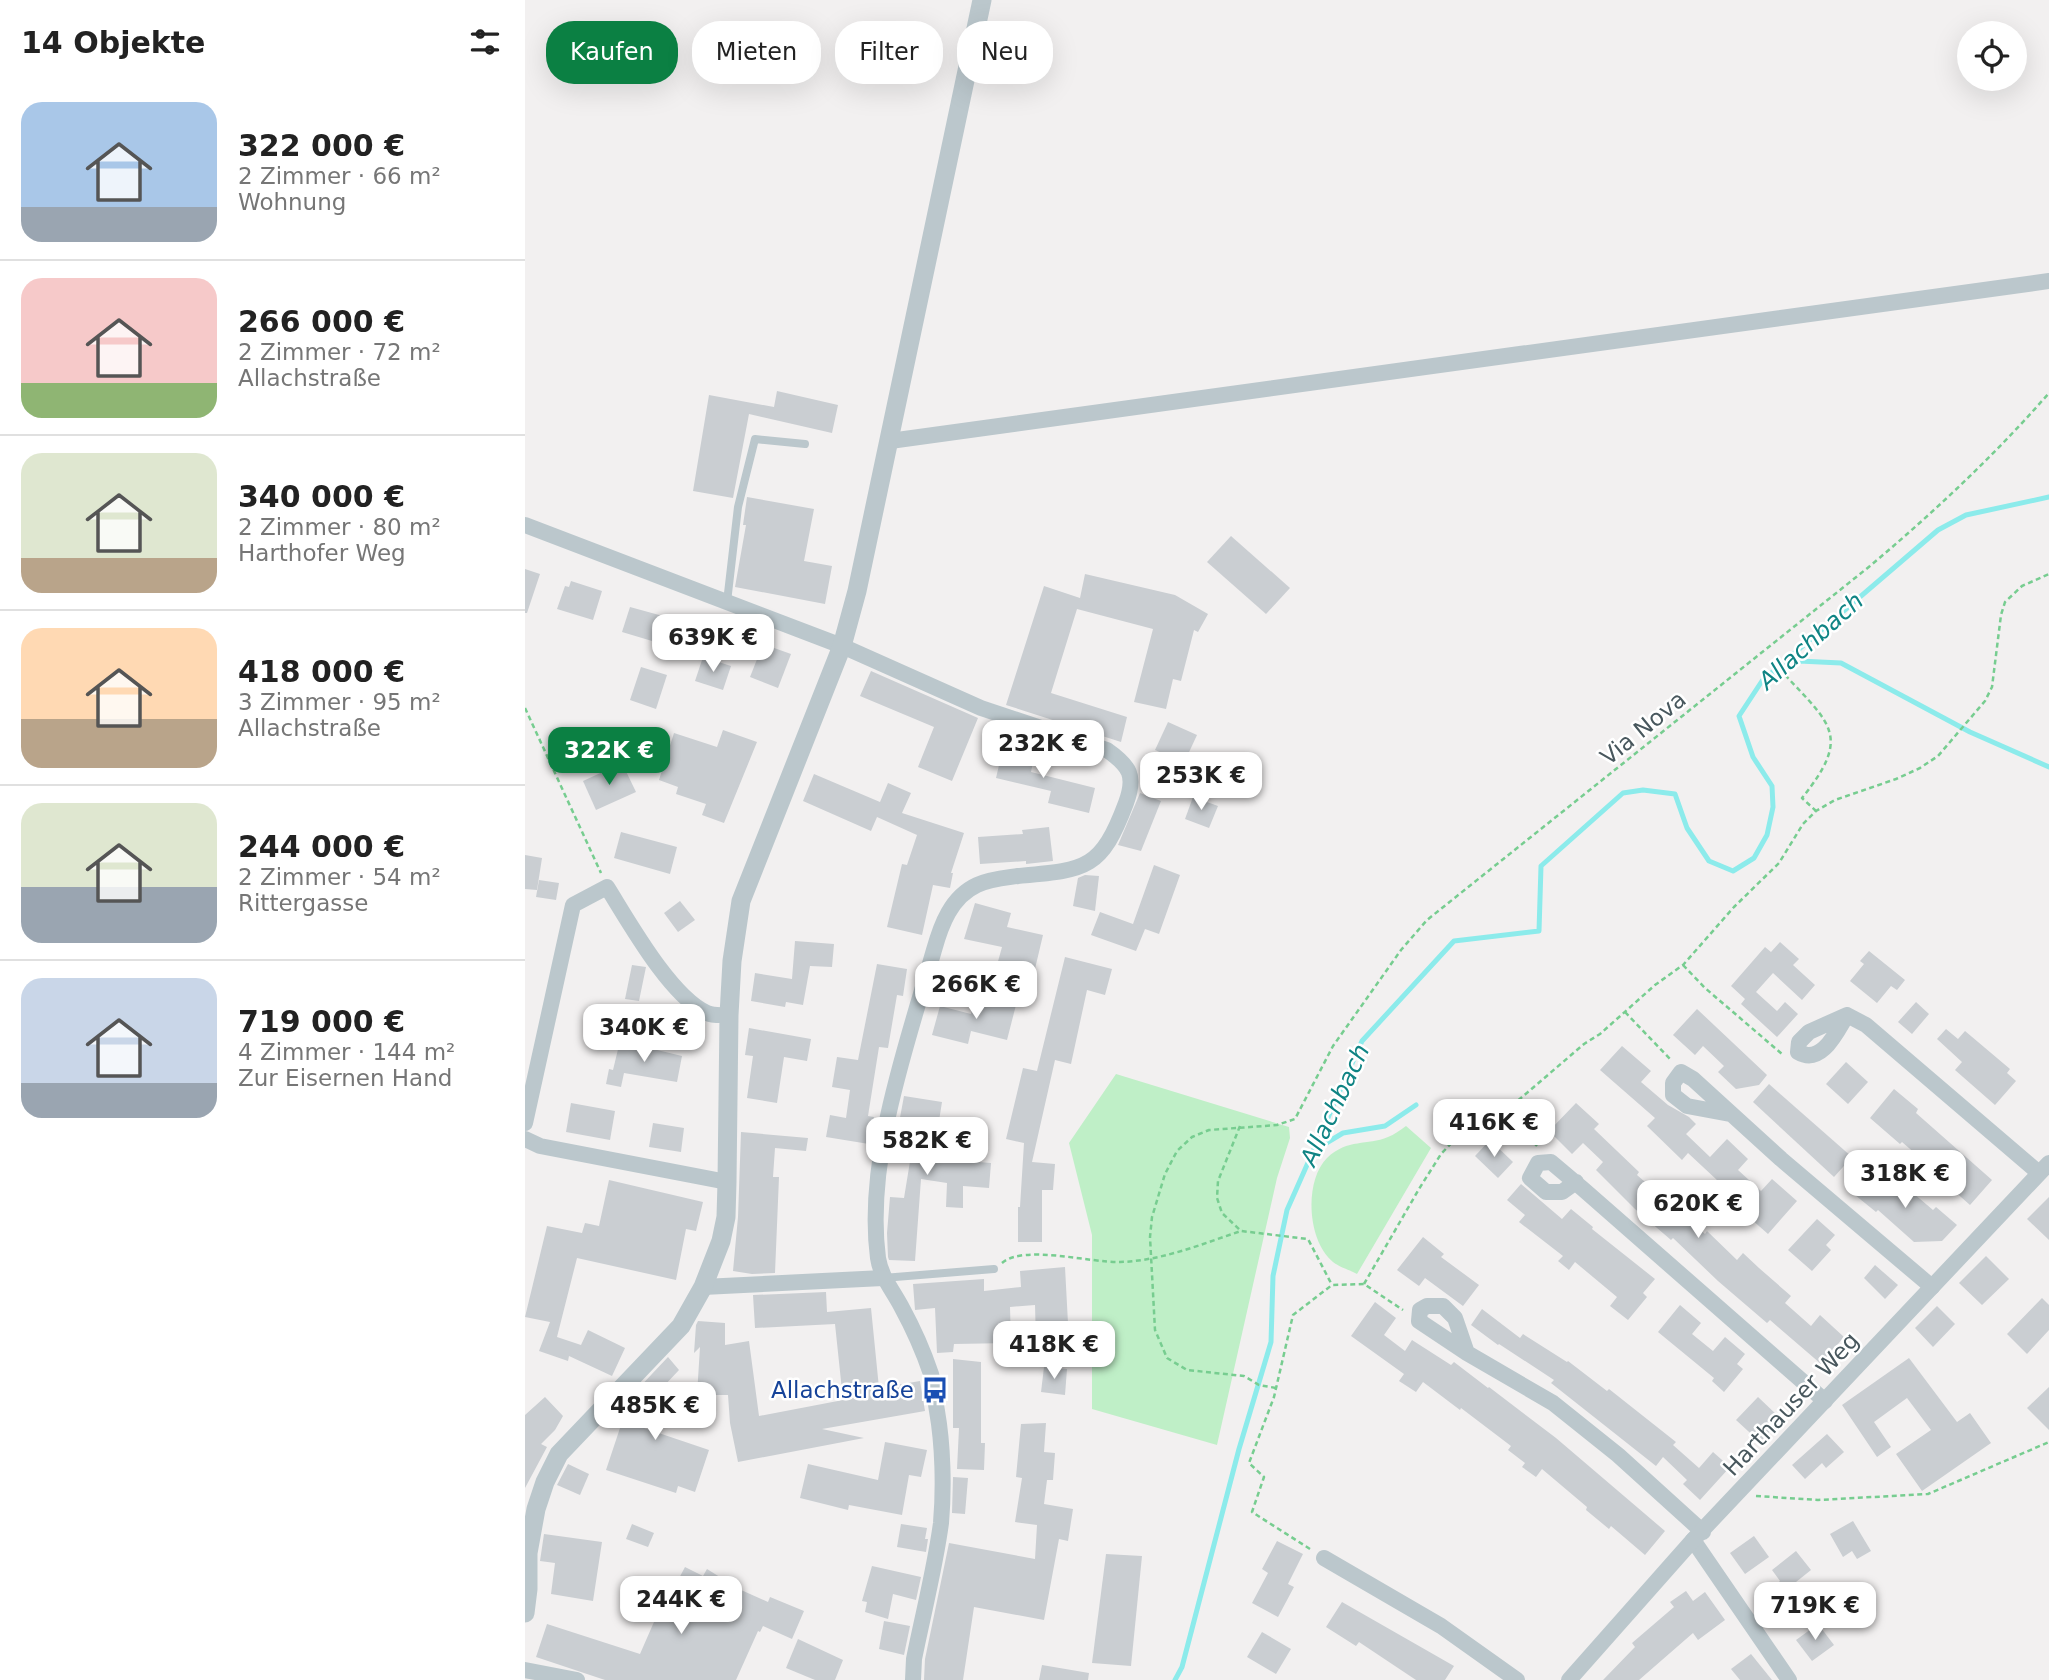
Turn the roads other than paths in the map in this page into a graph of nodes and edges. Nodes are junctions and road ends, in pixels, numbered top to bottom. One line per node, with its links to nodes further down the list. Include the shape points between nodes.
1 (982, 0): 3 (street)
2 (2049, 281): 3 (street)
3 (890, 441): 7 (street)
4 (805, 444): 6 (lane, via 755,439 739,507)
5 (525, 525): 6 (street)
6 (727, 602): 7 (street)
7 (842, 646): 8 (street, via 741,901); 17 (street, via 981,708 1107,750 1123,761 1131,781 1115,831 1097,858 1061,872 997,878 976,885 959,897 942,924 893,1090 885,1133 875,1209)
8 (729, 1015): 11 (street, via 709,1014 683,995 649,953 607,887 573,905); 14 (street)
9 (1798, 1052): 13 (street, via 1799,1042 1809,1032 1847,1015 1866,1025)
10 (1730, 1114): 10 (street, via 1681,1072 1673,1083 1673,1095 1687,1106); 19 (street)
11 (525, 1123)
12 (525, 1139): 14 (street, via 540,1146)
13 (2044, 1168): 19 (street, Harthauser Weg)
14 (727, 1182): 18 (street, via 721,1241)
15 (1576, 1182): 15 (street, via 1551,1162 1538,1163 1530,1178 1546,1192 1562,1192); 21 (street)
16 (994, 1269): 17 (lane)
17 (883, 1278): 18 (street); 27 (street, via 920,1342 932,1378 941,1436 941,1522)
18 (703, 1287): 24 (street, via 681,1326 559,1454 534,1518)
19 (1932, 1287): 21 (street, Harthauser Weg)
20 (1467, 1353): 20 (street, via 1419,1321 1420,1310 1443,1306 1455,1318); 22 (street, via 1553,1403 1618,1455)
21 (1825, 1401): 22 (street, Harthauser Weg)
22 (1698, 1536): 29 (street, Harthauser Weg); 30 (street)
23 (1324, 1558): 28 (street, via 1441,1626)
24 (525, 1613)
25 (525, 1670): 26 (street)
26 (577, 1680)
27 (913, 1680)
28 (1517, 1680)
29 (1569, 1680)
30 (1789, 1680)

